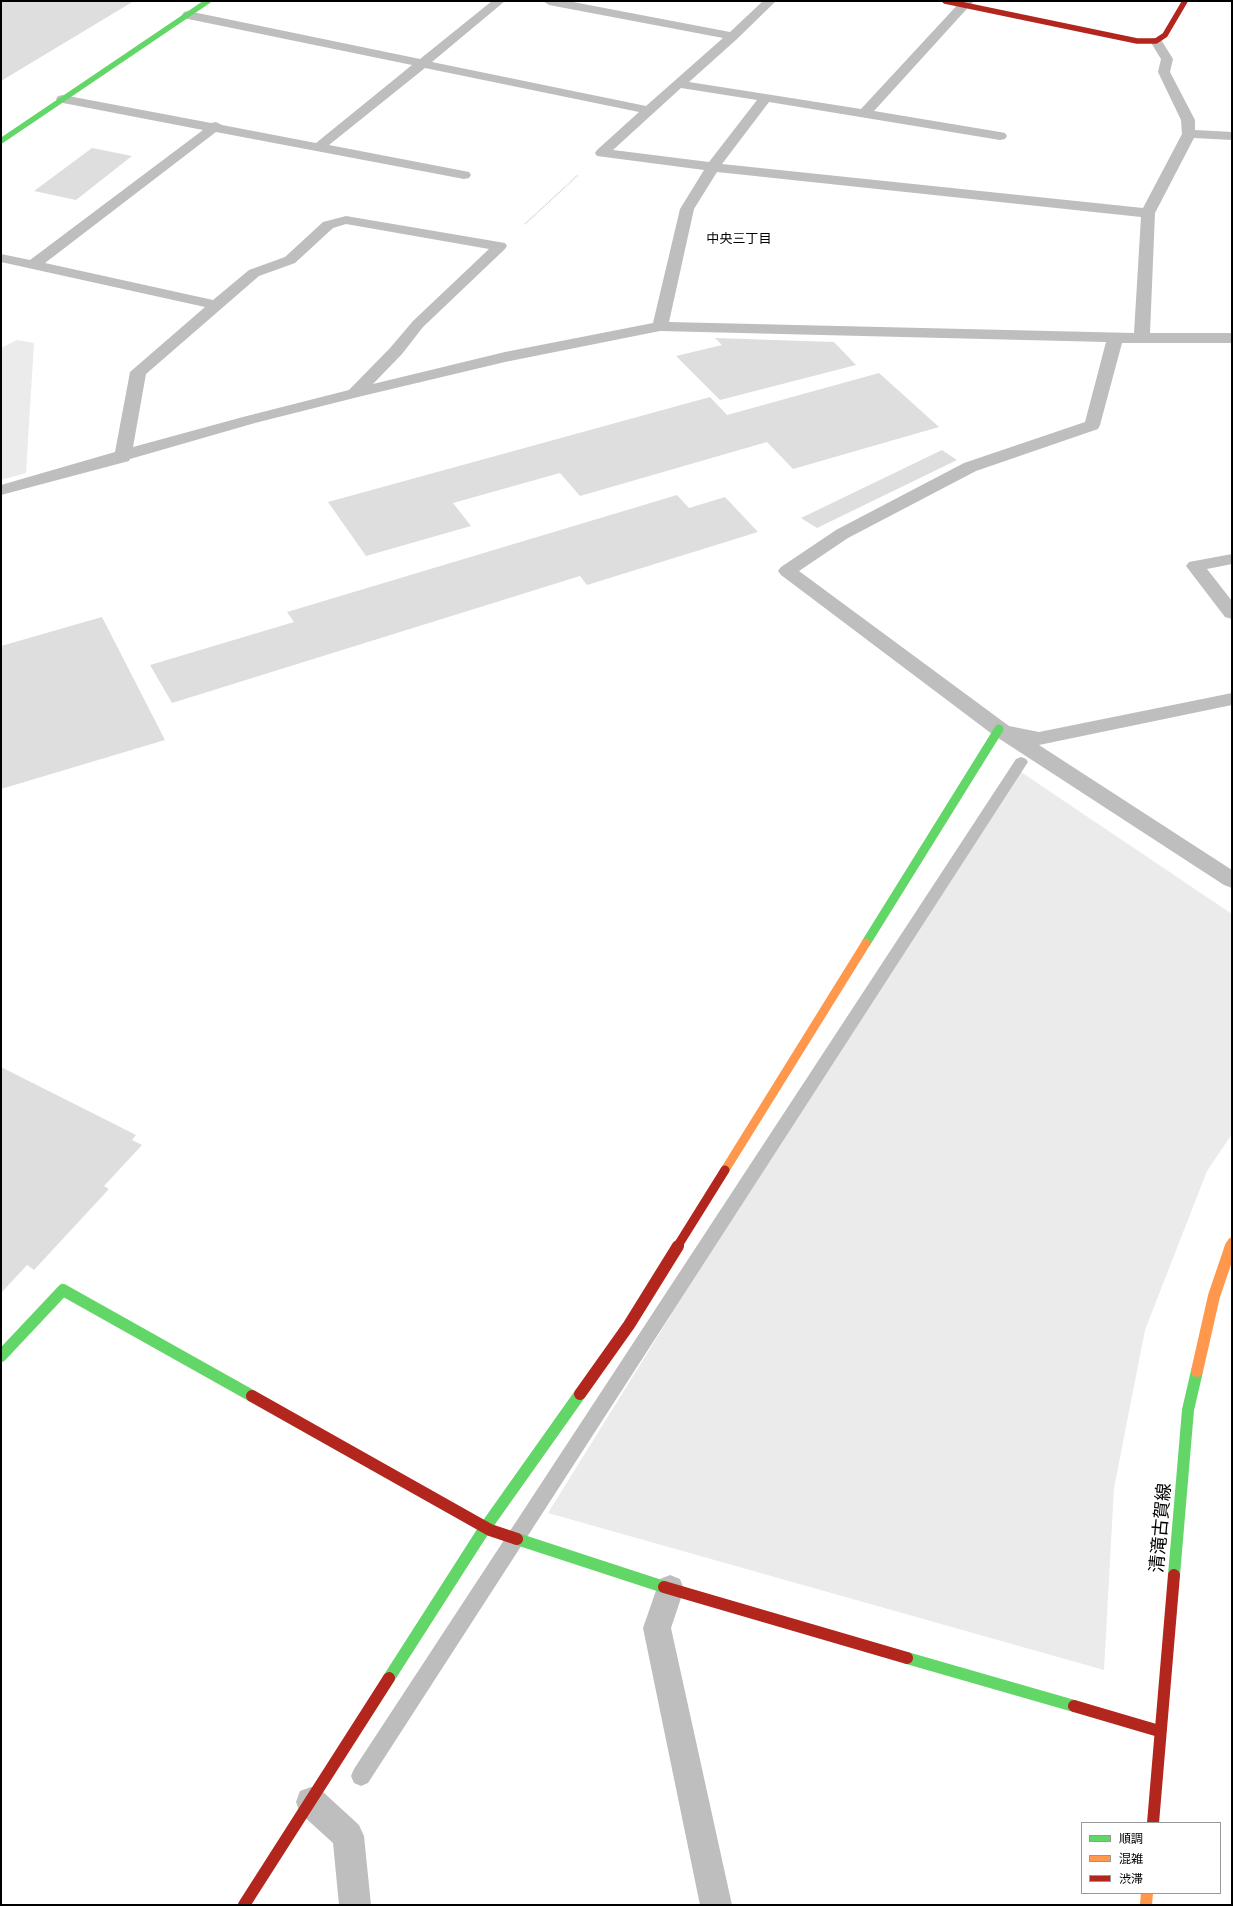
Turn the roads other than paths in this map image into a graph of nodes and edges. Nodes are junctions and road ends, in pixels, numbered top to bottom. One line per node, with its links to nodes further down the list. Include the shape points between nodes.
1 (208, 1): 8 (street)
2 (499, 1): 11 (street)
3 (549, 1): 9 (street)
4 (770, 1): 9 (street)
5 (945, 1): 7 (street)
6 (1185, 1): 10 (street, via 1165,35)
7 (966, 3): 10 (street, via 1110,37); 16 (street)
8 (188, 15): 11 (street); 14 (street)
9 (733, 36): 12 (street)
10 (1156, 41): 18 (street, via 1167,59 1164,72 1188,120)
11 (422, 63): 15 (street); 22 (street)
12 (679, 84): 13 (street); 15 (street)
13 (766, 97): 16 (street); 23 (street)
14 (63, 99): 17 (street); 21 (street)
15 (648, 110): 23 (street, via 602,153)
16 (864, 113): 19 (street)
17 (216, 126): 22 (street); 27 (street)
18 (1189, 134): 20 (street); 25 (street)
19 (1000, 136)
20 (1232, 136)
21 (1, 141)
22 (319, 147): 24 (street)
23 (713, 168): 25 (street); 29 (street, via 687,209)
24 (464, 175)
25 (1148, 213): 30 (street)
26 (1, 258): 27 (street)
27 (33, 265): 28 (street)
28 (215, 305): 33 (street, via 254,273 290,260 328,225 346,220 500,246 418,324); 34 (street, via 138,372)
29 (660, 326): 31 (street); 33 (street, via 505,357)
30 (1142, 337): 31 (street); 32 (street)
31 (1115, 338): 39 (street, via 1092,426 970,467 842,534 787,570)
32 (1232, 338)
33 (355, 393): 34 (street, via 249,420)
34 (123, 457): 35 (street)
35 (1, 490)
36 (1232, 559): 37 (street, via 1195,566)
37 (1232, 613)
38 (1232, 699): 39 (street, via 1039,739)
39 (999, 729): 40 (street); 43 (street, via 629,1325)
40 (1232, 880)
41 (1232, 1242): 45 (street, 清滝古賀線, via 1214,1296 1188,1410)
42 (1, 1356): 43 (street, via 63,1290)
43 (488, 1529): 44 (street); 46 (street)
44 (670, 1589): 45 (street); 51 (street, via 657,1628)
45 (1160, 1731): 47 (street, 清滝古賀線)
46 (311, 1802): 49 (street); 50 (street, via 348,1836)
47 (1153, 1822)
48 (1147, 1894): 52 (street)
49 (244, 1905)
50 (355, 1905)
51 (716, 1905)
52 (1146, 1905)

